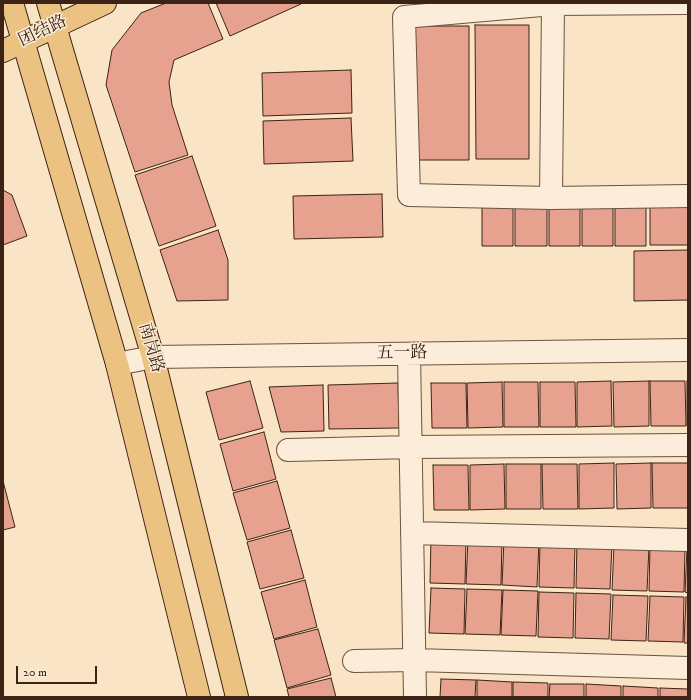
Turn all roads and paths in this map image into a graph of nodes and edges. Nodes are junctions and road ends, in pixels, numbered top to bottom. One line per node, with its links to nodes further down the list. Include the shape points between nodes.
1 (44, 3): 6 (main road, 团结路)
2 (48, 3): 7 (main road, 南岗路)
3 (105, 3): 7 (main road, 团结路)
4 (688, 3): 5 (street)
5 (553, 4): 11 (street); 11 (street, via 404,17 409,195)
6 (10, 14): 8 (main road)
7 (55, 27): 8 (main road, 团结路); 14 (main road, 南岗路)
8 (23, 41): 9 (main road, 团结路); 15 (main road)
9 (3, 51)
10 (688, 196): 11 (street)
11 (551, 198)
12 (688, 350): 13 (street, 五一路)
13 (409, 354): 14 (street, 五一路); 17 (street)
14 (153, 357): 15 (street, 五一路); 25 (main road, 南岗路)
15 (117, 364): 24 (main road)
16 (688, 445): 17 (street)
17 (411, 447): 18 (street); 19 (street)
18 (288, 450)
19 (412, 533): 20 (street); 22 (street)
20 (688, 540)
21 (354, 660): 22 (street)
22 (415, 660): 23 (street); 26 (street)
23 (688, 668)
24 (199, 697)
25 (237, 697)
26 (415, 697)

